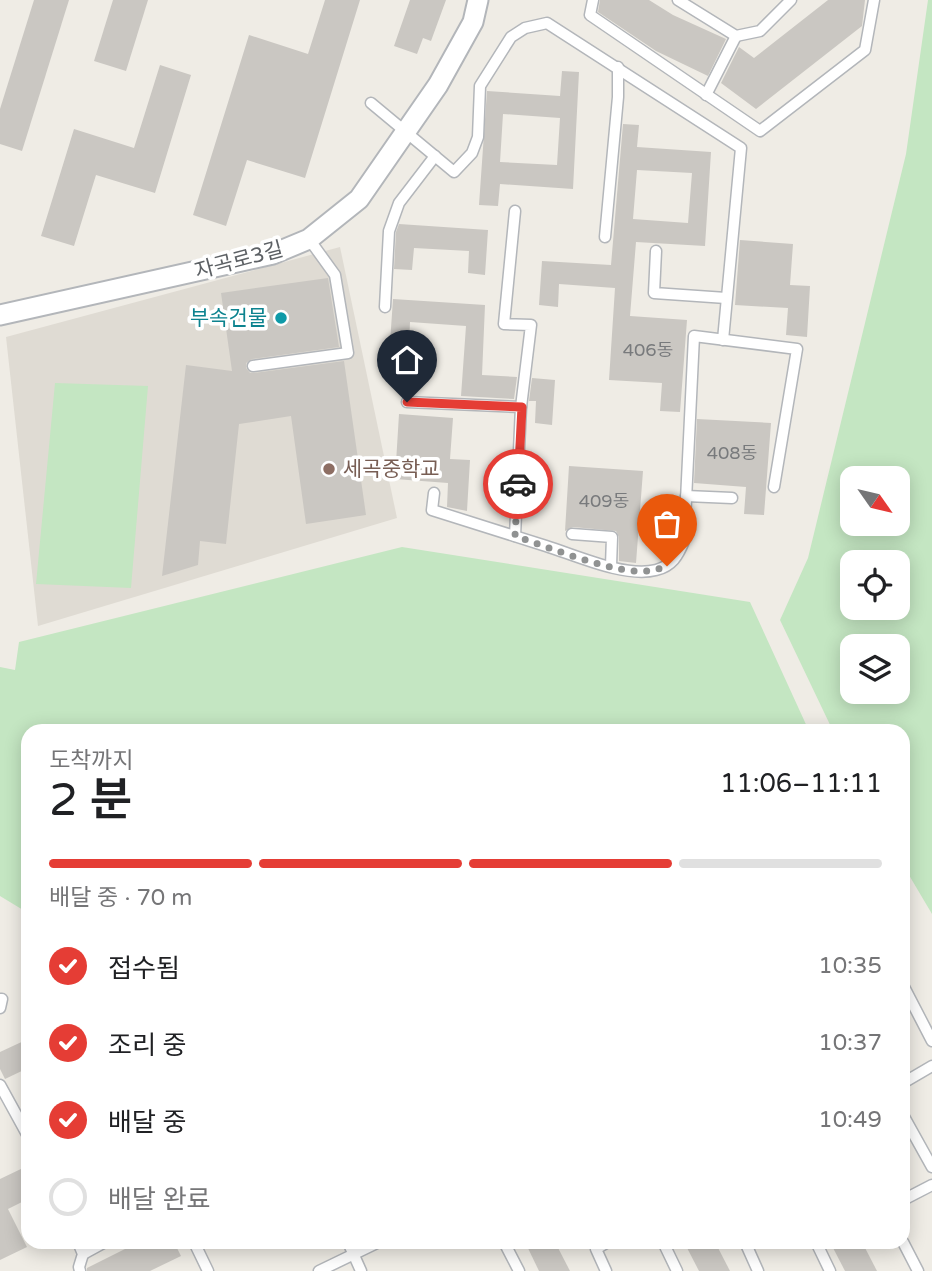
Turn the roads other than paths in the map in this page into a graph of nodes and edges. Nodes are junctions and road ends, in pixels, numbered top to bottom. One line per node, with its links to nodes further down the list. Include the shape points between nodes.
1 (478, 0): 10 (street, 자곡로3길, via 474,22)
2 (593, 0): 8 (lane, via 590,15)
3 (678, 0): 6 (lane)
4 (791, 0): 6 (lane, via 760,31)
5 (874, 0): 8 (lane, via 865,50 760,131)
6 (736, 36): 8 (lane)
7 (618, 67): 11 (lane, via 547,23 525,28 511,37 480,86 478,137 472,153 454,172); 13 (lane); 16 (lane, via 741,148)
8 (706, 94)
9 (371, 103): 10 (lane)
10 (406, 131): 11 (lane); 14 (street, 자곡로3길, via 359,199)
11 (435, 156): 17 (lane, via 399,203 389,231)
12 (515, 211): 22 (lane, via 503,324 531,325)
13 (606, 237)
14 (309, 239): 18 (street, 자곡로3길, via 272,254); 20 (lane, via 335,275 348,353)
15 (656, 251): 16 (lane, via 654,293)
16 (726, 298): 19 (lane)
17 (385, 307)
18 (0, 315)
19 (723, 340): 23 (lane, via 797,349); 25 (lane, via 694,336)
20 (253, 366)
21 (407, 402): 22 (lane)
22 (522, 407): 28 (lane)
23 (774, 488)
24 (434, 493): 28 (lane, via 432,510)
25 (686, 496): 26 (lane); 29 (lane, via 684,541 678,557 653,571)
26 (732, 498)
27 (572, 534): 29 (lane, via 612,537)
28 (515, 536): 29 (lane)
29 (611, 566)
30 (0, 999): 32 (lane)
31 (910, 999): 33 (lane)
32 (0, 1008)
33 (932, 1041)
34 (932, 1066): 35 (lane)
35 (910, 1079)
36 (0, 1085): 37 (lane)
37 (21, 1123)
38 (910, 1128): 39 (lane)
39 (932, 1167)
40 (932, 1185): 41 (lane)
41 (910, 1196)
42 (81, 1249): 53 (lane)
43 (92, 1249): 53 (lane)
44 (197, 1249): 57 (lane)
45 (352, 1249): 54 (lane)
46 (364, 1249): 54 (lane)
47 (507, 1249): 56 (lane)
48 (596, 1249): 60 (lane)
49 (666, 1249): 61 (lane)
50 (748, 1249): 62 (lane)
51 (819, 1249): 63 (lane)
52 (907, 1249): 64 (lane)
53 (83, 1254): 55 (lane)
54 (354, 1254): 58 (lane); 59 (lane)
55 (77, 1270)
56 (516, 1270)
57 (208, 1271)
58 (319, 1271)
59 (361, 1271)
60 (606, 1271)
61 (677, 1271)
62 (758, 1271)
63 (830, 1271)
64 (918, 1271)

